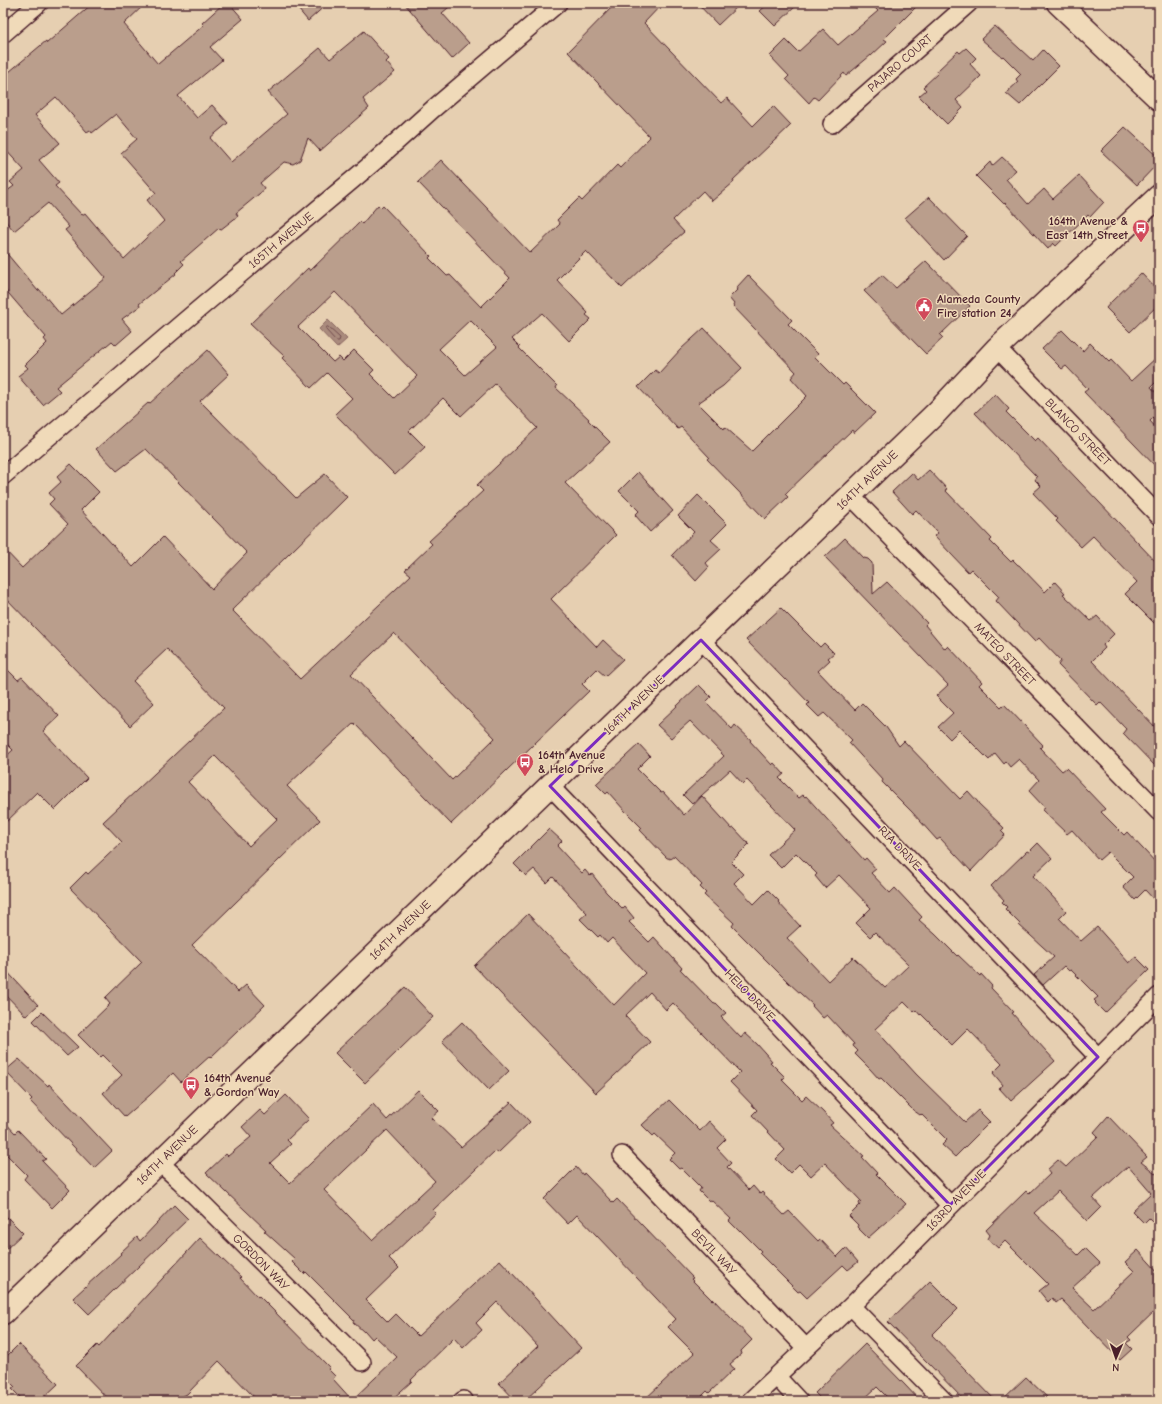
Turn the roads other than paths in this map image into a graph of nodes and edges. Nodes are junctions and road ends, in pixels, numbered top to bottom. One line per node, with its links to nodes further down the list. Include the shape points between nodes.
1 (39, 3): 5 (street)
2 (558, 3): 10 (street, 165TH AVENUE)
3 (969, 3): 7 (street, PAJARO COURT)
4 (1058, 3): 6 (street)
5 (3, 34)
6 (1159, 99)
7 (832, 124)
8 (1159, 196): 9 (street, 164TH AVENUE)
9 (997, 348): 11 (street, 164TH AVENUE, via 937,412); 12 (street, BLANCO STREET)
10 (3, 476)
11 (850, 496): 13 (street, 164TH AVENUE); 15 (street, MATEO STREET)
12 (1159, 516)
13 (701, 640): 14 (street, 164TH AVENUE); 17 (street, RIA DRIVE)
14 (550, 786): 19 (street, 164TH AVENUE); 20 (street, HELO DRIVE)
15 (1159, 812)
16 (1159, 996): 17 (street, 163RD AVENUE)
17 (1098, 1057): 20 (street, 163RD AVENUE)
18 (622, 1155): 23 (street, BEVIL WAY)
19 (159, 1162): 22 (street, 164TH AVENUE); 24 (street, GORDON WAY)
20 (950, 1205): 21 (street, 163RD AVENUE)
21 (851, 1306): 23 (street, 163RD AVENUE); 28 (street)
22 (3, 1312)
23 (806, 1348): 25 (street, 163RD AVENUE)
24 (362, 1362)
25 (776, 1376): 26 (street, 163RD AVENUE); 27 (street)
26 (750, 1401)
27 (799, 1401)
28 (944, 1401)

